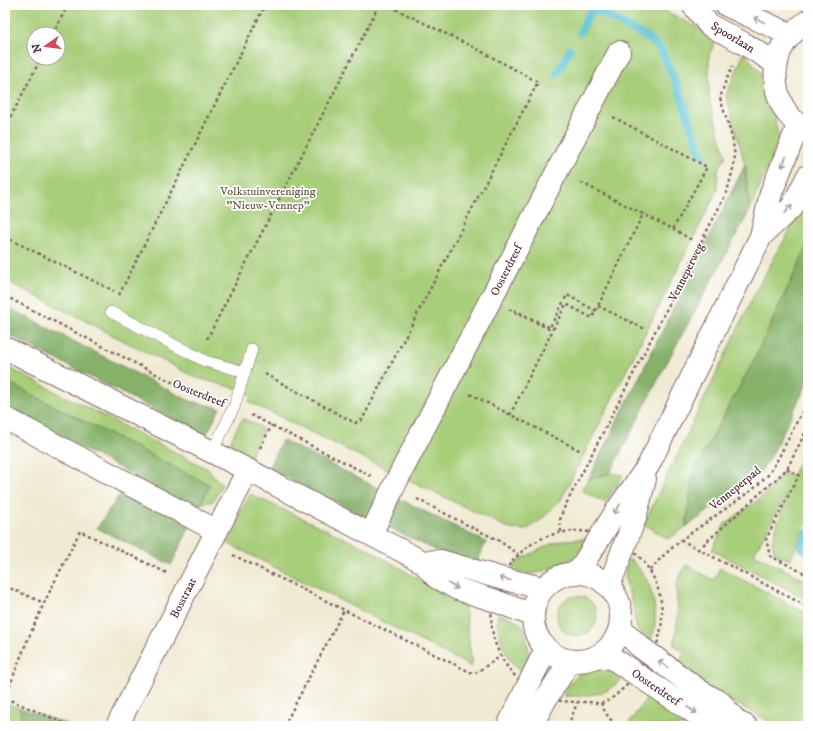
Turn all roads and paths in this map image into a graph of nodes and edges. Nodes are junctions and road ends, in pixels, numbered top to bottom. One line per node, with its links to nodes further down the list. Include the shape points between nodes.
1 (68, 5): 8 (path)
2 (265, 5): 24 (path)
3 (379, 5): 35 (path)
4 (387, 5): 36 (path, via 538,82 362,420 355,423)
5 (693, 5): 10 (street, Spoorlaan, via 709,24)
6 (726, 5): 9 (street, Spoorlaan, one-way to 6)
7 (808, 21): 9 (street)
8 (57, 26)
9 (791, 35): 12 (street, via 784,44)
10 (743, 43): 12 (street, Spoorlaan); 49 (path, Venneperweg, via 720,98 735,156 727,192 563,510 560,520)
11 (619, 52): 14 (street, Oosterdreef)
12 (776, 64): 16 (street, via 779,98 787,113)
13 (37, 66): 15 (path)
14 (591, 106): 17 (street, Oosterdreef); 20 (path, via 707,167)
15 (5, 128)
16 (803, 129): 21 (street, one-way to 21, via 771,193)
17 (558, 171): 19 (path); 48 (street, Oosterdreef)
18 (808, 176): 21 (street, one-way to 18, via 792,207)
19 (643, 214): 20 (path); 27 (path)
20 (673, 229): 23 (path)
21 (761, 236): 45 (street)
22 (5, 237): 24 (path)
23 (692, 240)
24 (119, 294): 30 (path)
25 (5, 296): 39 (path, Oosterdreef, via 189,391)
26 (504, 305): 31 (path)
27 (598, 306): 29 (path); 32 (path)
28 (509, 309): 29 (path, bridge, via 549,329 567,295)
29 (596, 311): 31 (path, via 592,318 566,304)
30 (111, 312): 35 (lane)
31 (553, 329): 40 (path)
32 (645, 329)
33 (5, 348): 44 (street)
34 (252, 349): 36 (lane)
35 (198, 357): 36 (lane, via 205,361)
36 (246, 368): 39 (lane)
37 (469, 394): 40 (path)
38 (808, 400): 52 (path, Venneperpad, via 769,474 752,490)
39 (234, 407): 44 (lane); 48 (path, Oosterdreef)
40 (510, 415): 43 (path)
41 (5, 418): 51 (street)
42 (808, 426): 46 (path)
43 (581, 451)
44 (212, 452): 47 (street)
45 (648, 466): 56 (street, one-way to 56, via 618,507); 61 (street, via 635,518)
46 (787, 469): 53 (path); 57 (path, via 799,475 766,539 770,556)
47 (248, 470): 50 (street); 51 (street, Bosstraat)
48 (394, 487): 50 (street, Oosterdreef); 58 (path, Oosterdreef, via 498,540 518,554)
49 (561, 532)
50 (370, 534): 54 (street)
51 (214, 537): 59 (street, Bosstraat); 66 (path)
52 (681, 540): 55 (path, Venneperpad); 65 (path)
53 (703, 545)
54 (423, 562): 58 (street, via 441,562); 63 (street, one-way to 63, via 436,577 458,589)
55 (650, 570)
56 (578, 572): 61 (street, via 592,575); 62 (street, via 555,578)
57 (808, 576)
58 (500, 578): 62 (street, one-way to 58); 63 (path)
59 (190, 584): 64 (path, via 80,531); 79 (street, Bosstraat)
60 (5, 586): 64 (path)
61 (609, 586): 68 (street, via 620,605)
62 (543, 588): 67 (street, via 535,601)
63 (493, 600): 67 (street); 70 (path, via 492,629)
64 (44, 602): 75 (path)
65 (808, 607)
66 (344, 610): 70 (path, via 474,674); 80 (path)
67 (532, 615): 69 (street, via 534,630)
68 (620, 627): 71 (street, via 610,646); 77 (street, Oosterdreef, one-way to 68, via 721,703 652,656)
69 (546, 649): 72 (street, via 557,657); 73 (street)
70 (501, 656): 73 (path, via 508,668)
71 (598, 656): 72 (street); 77 (street, Oosterdreef, one-way to 77, via 612,658 698,714 712,720)
72 (570, 661): 74 (street)
73 (528, 687): 74 (path); 81 (street)
74 (547, 697): 82 (street); 83 (path, via 577,703)
75 (5, 698): 78 (path)
76 (601, 703): 84 (path, via 607,717)
77 (741, 724)
78 (71, 726)
79 (117, 726)
80 (284, 726)
81 (508, 726)
82 (531, 726)
83 (568, 726)
84 (620, 726)

